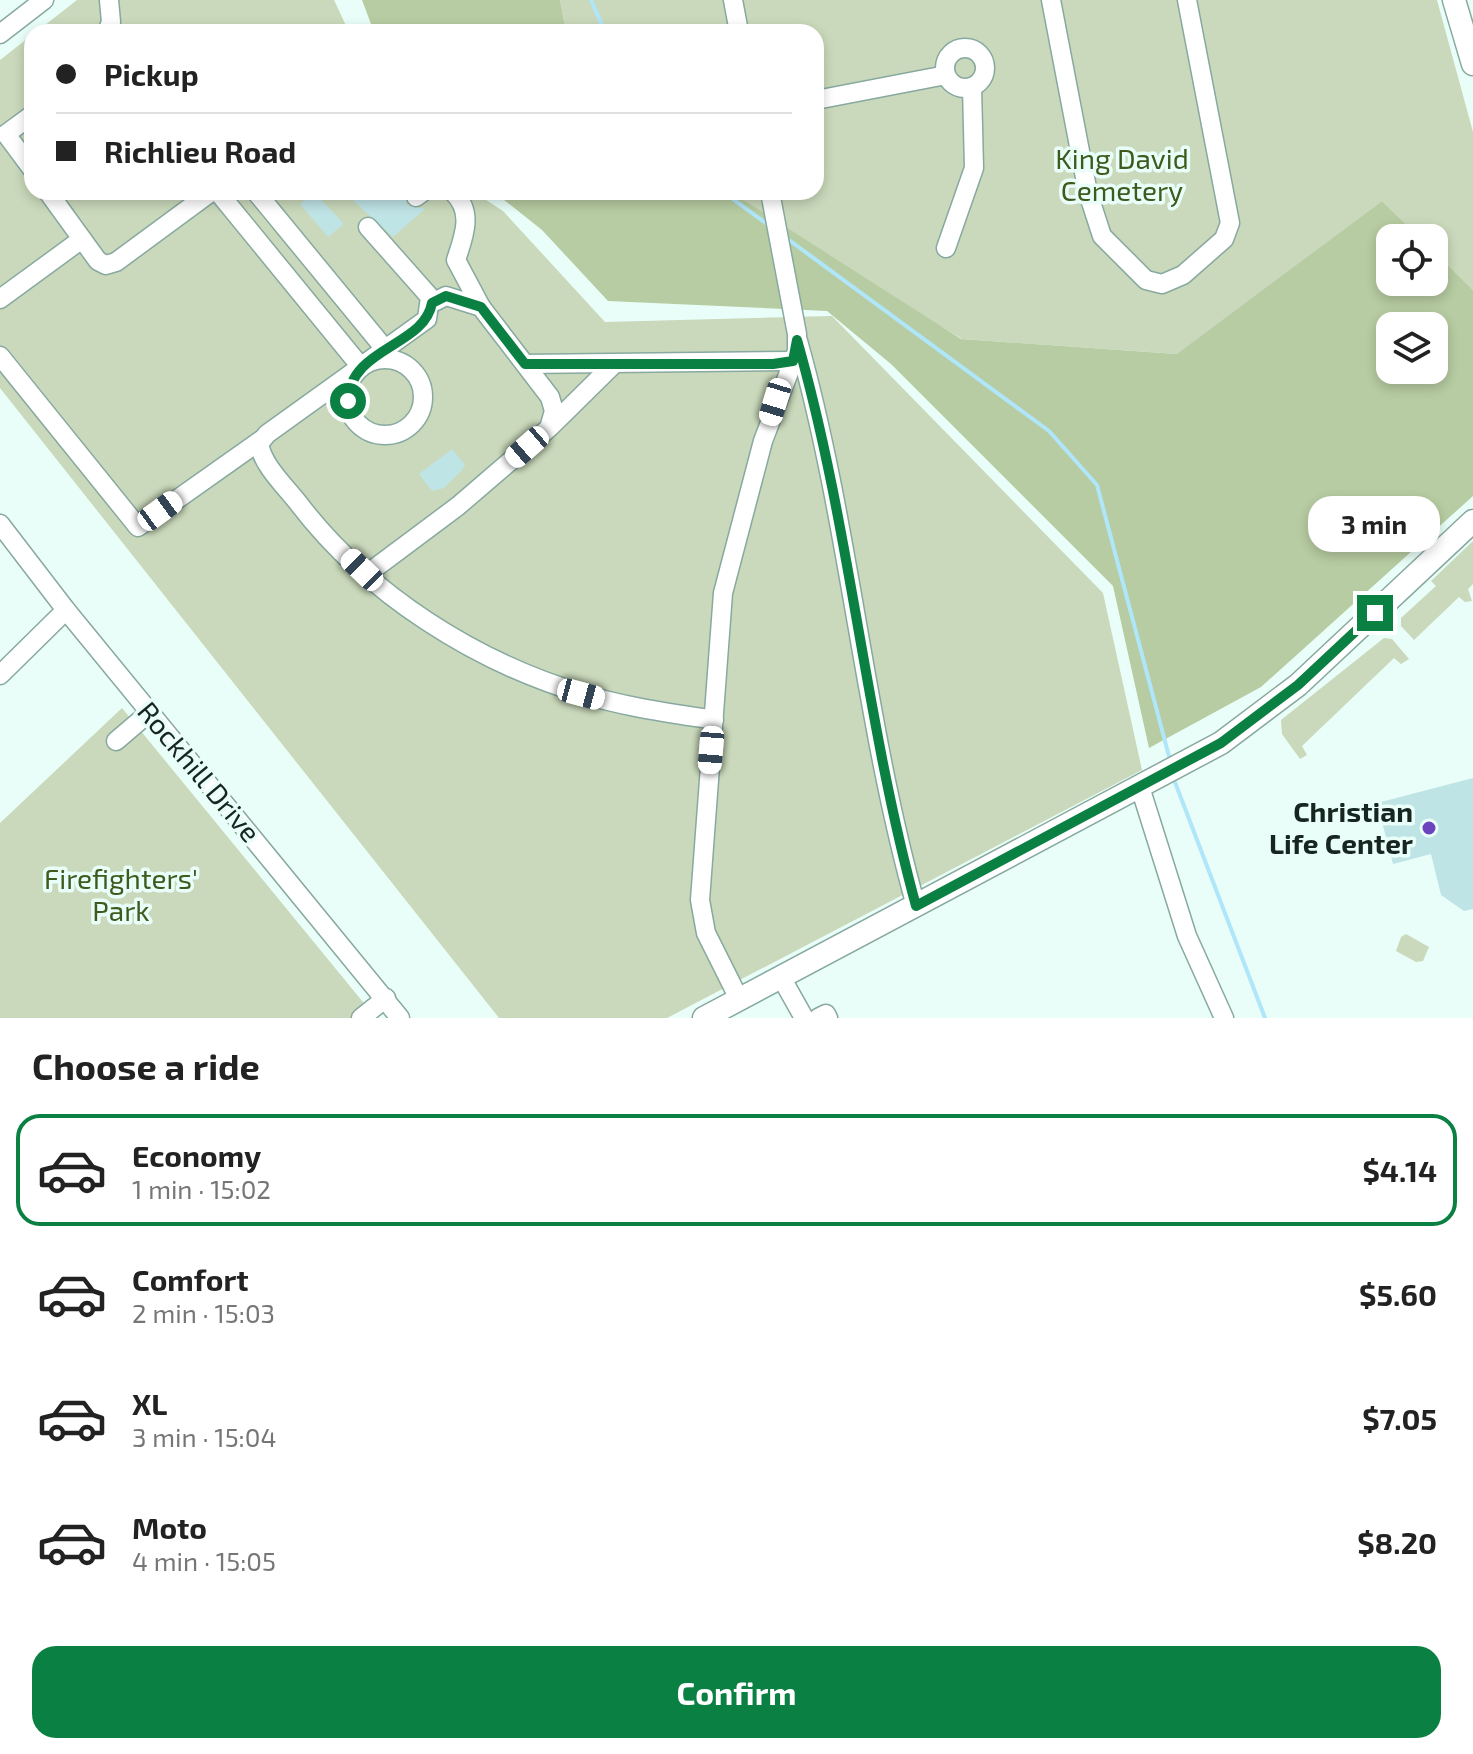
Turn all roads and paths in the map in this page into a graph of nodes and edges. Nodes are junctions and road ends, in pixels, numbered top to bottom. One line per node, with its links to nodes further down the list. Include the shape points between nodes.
1 (44, 0): 9 (street)
2 (109, 0): 7 (street)
3 (733, 0): 8 (street)
4 (1051, 0): 5 (street, via 1097,227 1146,280 1162,284 1183,275 1224,239 1230,223)
5 (1187, 0)
6 (1454, 0): 10 (main road)
7 (110, 24)
8 (738, 24)
9 (0, 34)
10 (1473, 64)
11 (946, 75): 12 (street, via 960,88); 12 (street, via 949,56 961,49 974,50 985,67 982,79); 13 (street)
12 (972, 87): 24 (street, via 974,168)
13 (824, 98)
14 (24, 121): 15 (street, via 6,134)
15 (24, 158)
16 (54, 200): 23 (street)
17 (210, 200): 23 (street, via 116,262 98,261)
18 (224, 200): 35 (street)
19 (263, 200): 29 (street)
20 (458, 200): 27 (street, via 466,211 456,260)
21 (771, 200): 28 (street)
22 (368, 227): 26 (street)
23 (82, 239): 25 (street)
24 (946, 248)
25 (0, 299)
26 (432, 303): 27 (street, via 446,296); 29 (street, via 427,319)
27 (481, 307): 32 (street)
28 (797, 340): 31 (street); 48 (street, via 820,423)
29 (385, 349): 35 (street)
30 (0, 356): 38 (street, via 138,527)
31 (793, 361): 34 (street); 36 (street)
32 (525, 364): 33 (street); 37 (street, via 550,397 554,411)
33 (614, 364): 34 (street); 37 (street)
34 (759, 364): 36 (street, via 770,368)
35 (361, 367): 35 (street, via 348,388 357,422 378,434 402,431 423,401 417,377 409,367 385,359); 38 (street)
36 (781, 389): 45 (street, via 723,593)
37 (549, 428): 41 (street)
38 (261, 440): 41 (street, via 266,461 315,525)
39 (1473, 521): 47 (main road, via 1262,715)
40 (0, 524): 42 (street, Rockhill Drive)
41 (367, 574): 45 (street, via 449,634 522,672 620,704)
42 (66, 610): 43 (street); 44 (street, Rockhill Drive)
43 (0, 675)
44 (150, 712): 46 (street); 50 (street, Rockhill Drive)
45 (714, 720): 51 (street, via 701,917)
46 (116, 741)
47 (1140, 787): 48 (main road); 58 (street, via 1187,936)
48 (916, 906): 49 (main road)
49 (781, 977): 51 (main road); 55 (street)
50 (386, 998): 52 (street); 53 (street, Rockhill Drive)
51 (739, 999): 54 (main road)
52 (361, 1018)
53 (400, 1018)
54 (704, 1018)
55 (804, 1018)
56 (818, 1018): 57 (street)
57 (828, 1018)
58 (1224, 1018)

